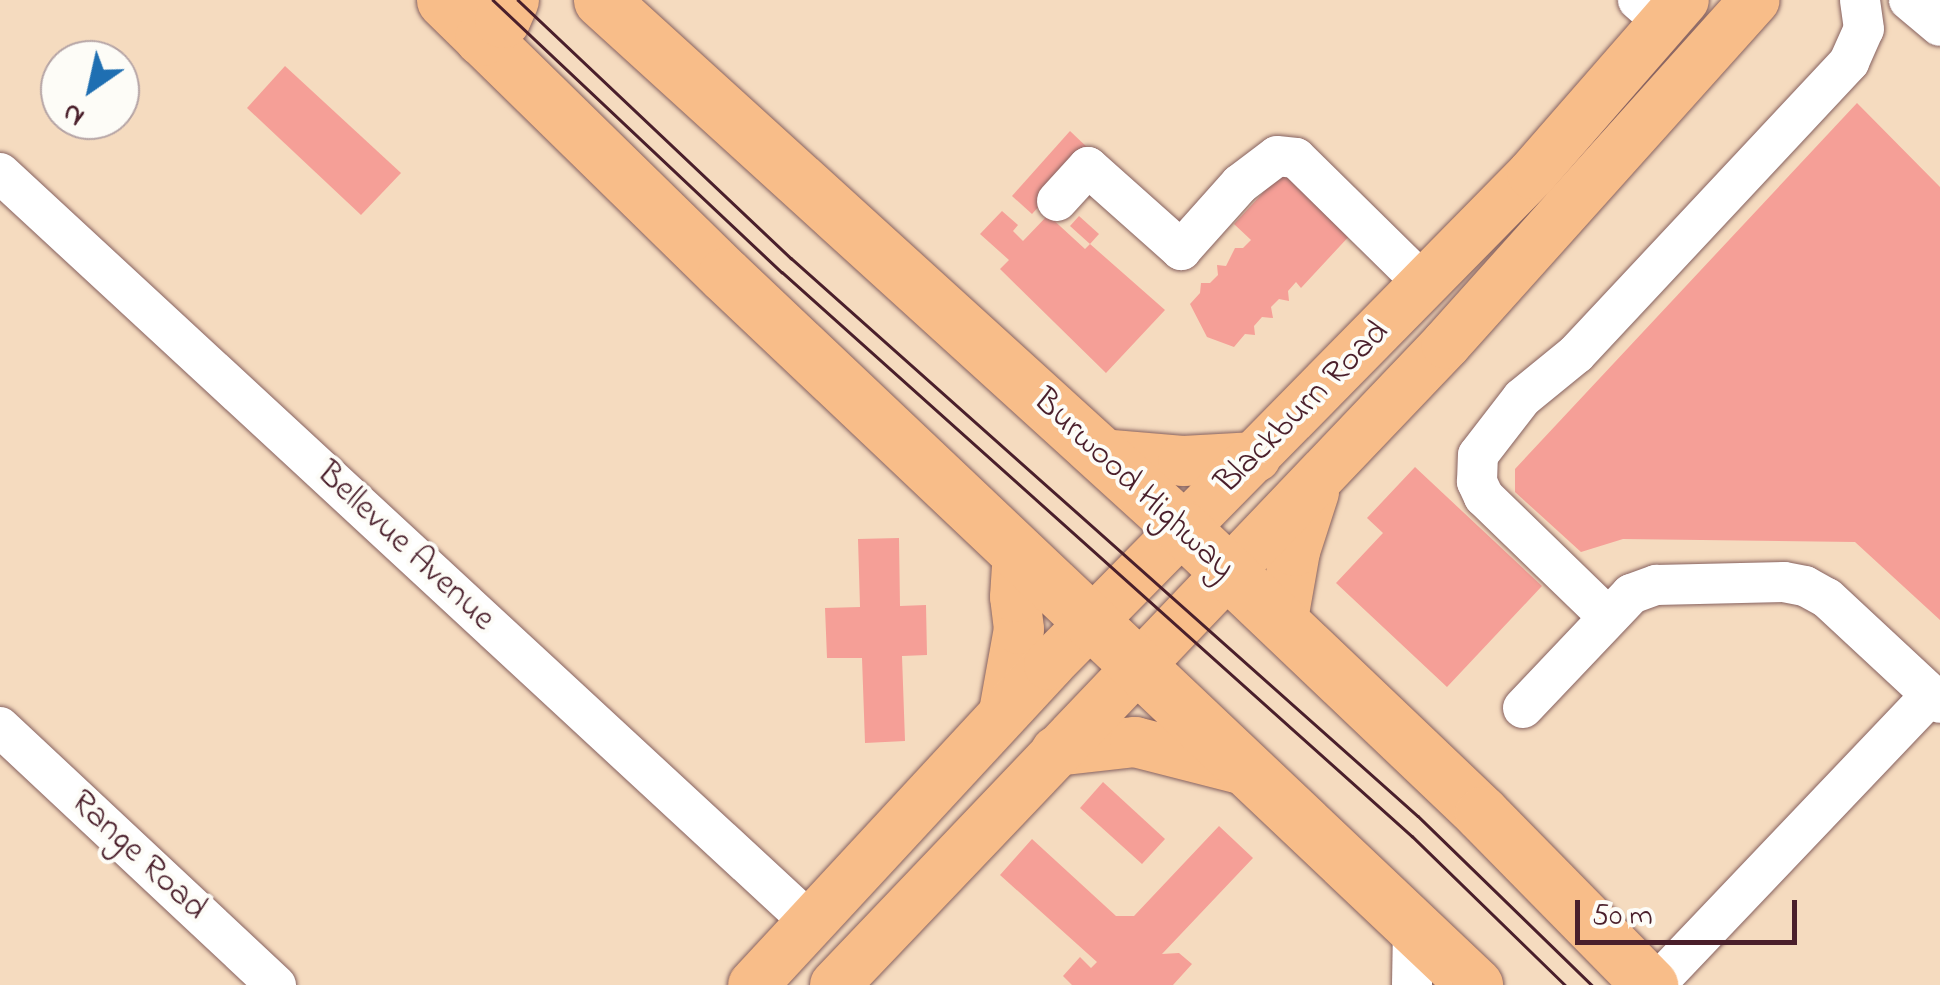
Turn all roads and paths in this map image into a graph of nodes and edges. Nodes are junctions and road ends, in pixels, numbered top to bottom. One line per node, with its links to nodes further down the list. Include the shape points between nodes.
1 (444, 0): 7 (highway)
2 (601, 0): 12 (highway, Burwood Highway)
3 (1755, 0): 14 (main road, Blackburn Road)
4 (1909, 0): 8 (street)
5 (1867, 2): 18 (street, via 1862,40 1849,62 1576,354 1522,398 1478,455 1476,482 1484,497)
6 (1662, 8): 11 (main road, Blackburn Road, via 1532,174)
7 (496, 19): 16 (highway)
8 (1940, 26)
9 (0, 173): 28 (street, Bellevue Avenue)
10 (1057, 201): 11 (street, via 1088,167 1182,250 1240,184 1277,156 1296,158)
11 (1424, 284): 13 (main road, Blackburn Road)
12 (1100, 454): 13 (main road, via 1183,461); 15 (highway, Burwood Highway)
13 (1256, 456): 15 (main road, Blackburn Road)
14 (1316, 482): 17 (main road, Blackburn Road); 20 (main road)
15 (1183, 529): 17 (highway, Burwood Highway); 19 (main road, Blackburn Road)
16 (1018, 550): 19 (highway); 24 (main road, via 1019,629)
17 (1228, 574): 20 (highway, Burwood Highway); 21 (main road, Blackburn Road)
18 (1608, 617): 22 (street, via 1631,594 1656,585 1797,583 1827,598); 23 (street)
19 (1092, 622): 21 (highway); 24 (main road, Blackburn Road)
20 (1282, 625): 35 (highway, Burwood Highway)
21 (1137, 666): 26 (main road, Blackburn Road); 27 (highway)
22 (1936, 699): 35 (street)
23 (1523, 708)
24 (1004, 712): 28 (main road, Blackburn Road)
25 (0, 727): 30 (street, Range Road)
26 (1056, 752): 27 (main road, via 1135,742); 32 (main road, Blackburn Road)
27 (1245, 770): 29 (highway)
28 (810, 922): 31 (main road, Blackburn Road)
29 (1413, 928): 33 (street); 34 (highway)
30 (276, 985)
31 (752, 985)
32 (834, 985)
33 (1412, 985)
34 (1474, 985)
35 (1653, 985)

